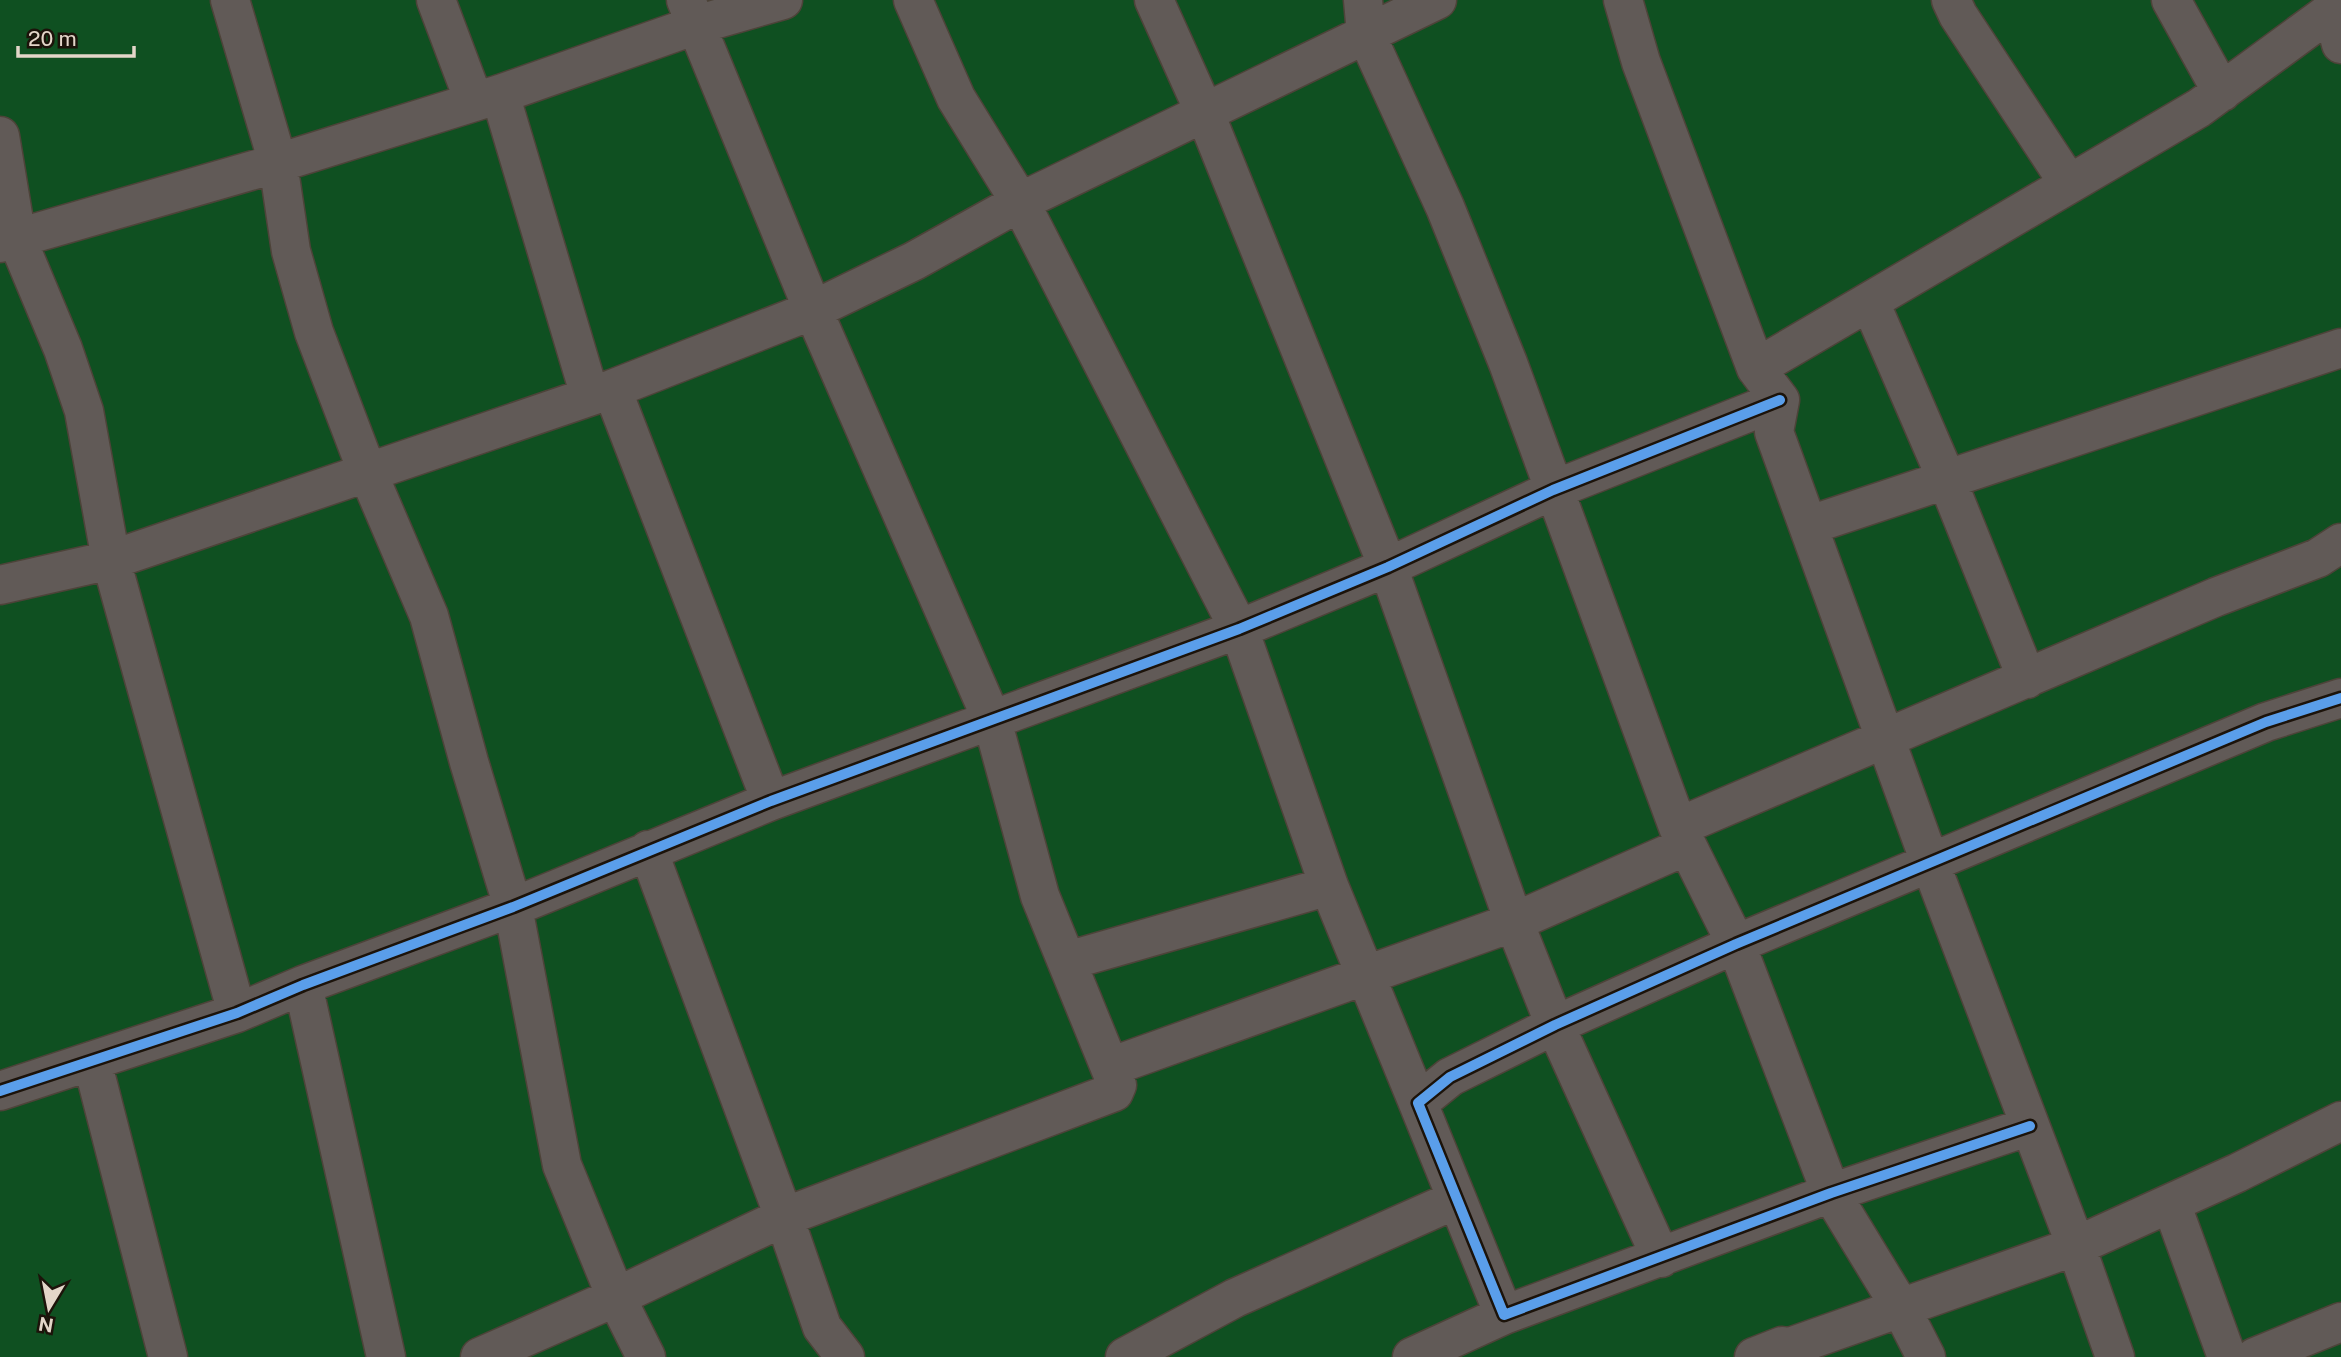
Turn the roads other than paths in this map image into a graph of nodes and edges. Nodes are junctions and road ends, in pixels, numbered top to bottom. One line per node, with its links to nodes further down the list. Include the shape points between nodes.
1 (230, 0): 17 (street)
2 (436, 0): 14 (street)
3 (783, 0): 10 (street)
4 (913, 0): 19 (street, via 956,98)
5 (1154, 0): 15 (street)
6 (1437, 0): 11 (street)
7 (1623, 0): 24 (street, via 1641,62)
8 (1951, 0): 18 (street)
9 (2171, 0): 13 (street)
10 (691, 13): 14 (street); 22 (street)
11 (1364, 17): 15 (street); 29 (street, via 1508,363)
12 (2338, 19): 13 (street)
13 (2222, 92): 18 (street)
14 (487, 97): 17 (street); 25 (street)
15 (1204, 111): 19 (street); 33 (street)
16 (0, 136): 20 (street)
17 (278, 163): 20 (street); 27 (street, via 291,251 314,332)
18 (2069, 184): 21 (street)
19 (1020, 202): 22 (street); 35 (street)
20 (9, 241): 32 (street, via 63,349 84,411)
21 (1870, 302): 24 (street); 28 (street)
22 (813, 310): 25 (street); 38 (street)
23 (2341, 348): 28 (street)
24 (1756, 368): 26 (street)
25 (601, 393): 27 (street); 40 (street)
26 (1780, 400): 29 (street); 30 (street, via 1774,432)
27 (367, 471): 32 (street); 45 (street, via 429,616)
28 (1947, 480): 30 (street); 36 (street)
29 (1553, 491): 33 (street); 41 (street)
30 (1810, 525): 39 (street)
31 (2338, 555): 36 (street, via 2318,558 2216,597)
32 (111, 560): 34 (street); 51 (street)
33 (1388, 567): 35 (street); 46 (street)
34 (0, 585)
35 (1239, 629): 38 (street); 44 (street)
36 (2027, 679): 39 (street)
37 (2341, 698): 43 (street, via 2266,722)
38 (992, 720): 40 (street); 48 (street, via 1040,896)
39 (1885, 737): 41 (street); 43 (street)
40 (771, 801): 42 (street)
41 (1682, 836): 46 (street); 47 (street)
42 (648, 850): 45 (street); 62 (street)
43 (1931, 865): 47 (street); 58 (street)
44 (1329, 886): 48 (street); 49 (street)
45 (513, 907): 50 (street); 65 (street, via 562,1165)
46 (1514, 922): 49 (street); 52 (street)
47 (1736, 944): 52 (street); 59 (street)
48 (1067, 961): 54 (street)
49 (1366, 975): 54 (street); 56 (street)
50 (303, 985): 51 (street); 71 (street)
51 (237, 1013): 53 (street)
52 (1555, 1025): 56 (street, via 1450,1077); 64 (street)
53 (92, 1061): 55 (street); 70 (street)
54 (1110, 1067): 62 (street, via 1117,1084 1114,1092)
55 (0, 1091)
56 (1418, 1103): 60 (street)
57 (2341, 1121): 61 (street)
58 (2030, 1126): 59 (street); 63 (street)
59 (1831, 1193): 64 (street); 66 (street)
60 (1457, 1199): 67 (street); 75 (street, via 1235,1298)
61 (2171, 1203): 63 (street); 79 (street)
62 (784, 1217): 65 (street); 74 (street, via 822,1327)
63 (2076, 1246): 66 (street); 78 (street)
64 (1661, 1258): 67 (street)
65 (616, 1297): 72 (street); 73 (street)
66 (1901, 1307): 69 (street); 77 (street)
67 (1504, 1315): 76 (street)
68 (2341, 1322): 80 (street)
69 (1777, 1354)
70 (168, 1357)
71 (386, 1357)
72 (480, 1357)
73 (646, 1357)
74 (845, 1357)
75 (1125, 1357)
76 (1412, 1357)
77 (1926, 1357)
78 (2115, 1357)
79 (2227, 1357)
80 (2255, 1357)

